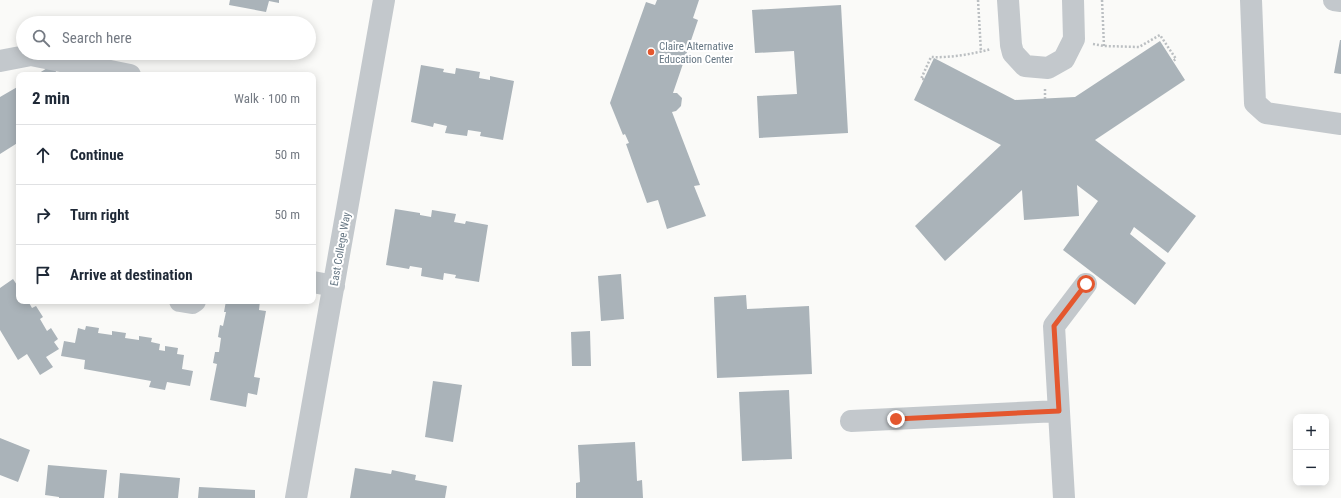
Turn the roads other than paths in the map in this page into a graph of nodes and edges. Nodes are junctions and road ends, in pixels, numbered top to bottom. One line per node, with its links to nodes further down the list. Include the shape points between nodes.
1 (384, 0): 12 (street, East College Way)
2 (1008, 0): 3 (street, via 1013,53 1025,66 1048,68 1064,59 1074,39)
3 (1073, 0)
4 (1251, 0): 11 (street, via 1255,103 1266,113)
5 (1334, 0): 6 (street)
6 (1341, 1)
7 (16, 58): 9 (street)
8 (56, 60): 10 (street)
9 (0, 61)
10 (115, 72)
11 (1341, 124)
12 (323, 284): 16 (street, East College Way)
13 (1086, 284): 14 (street, via 1054,326)
14 (1059, 411): 15 (street); 17 (street)
15 (851, 421)
16 (296, 498)
17 (1064, 498)

